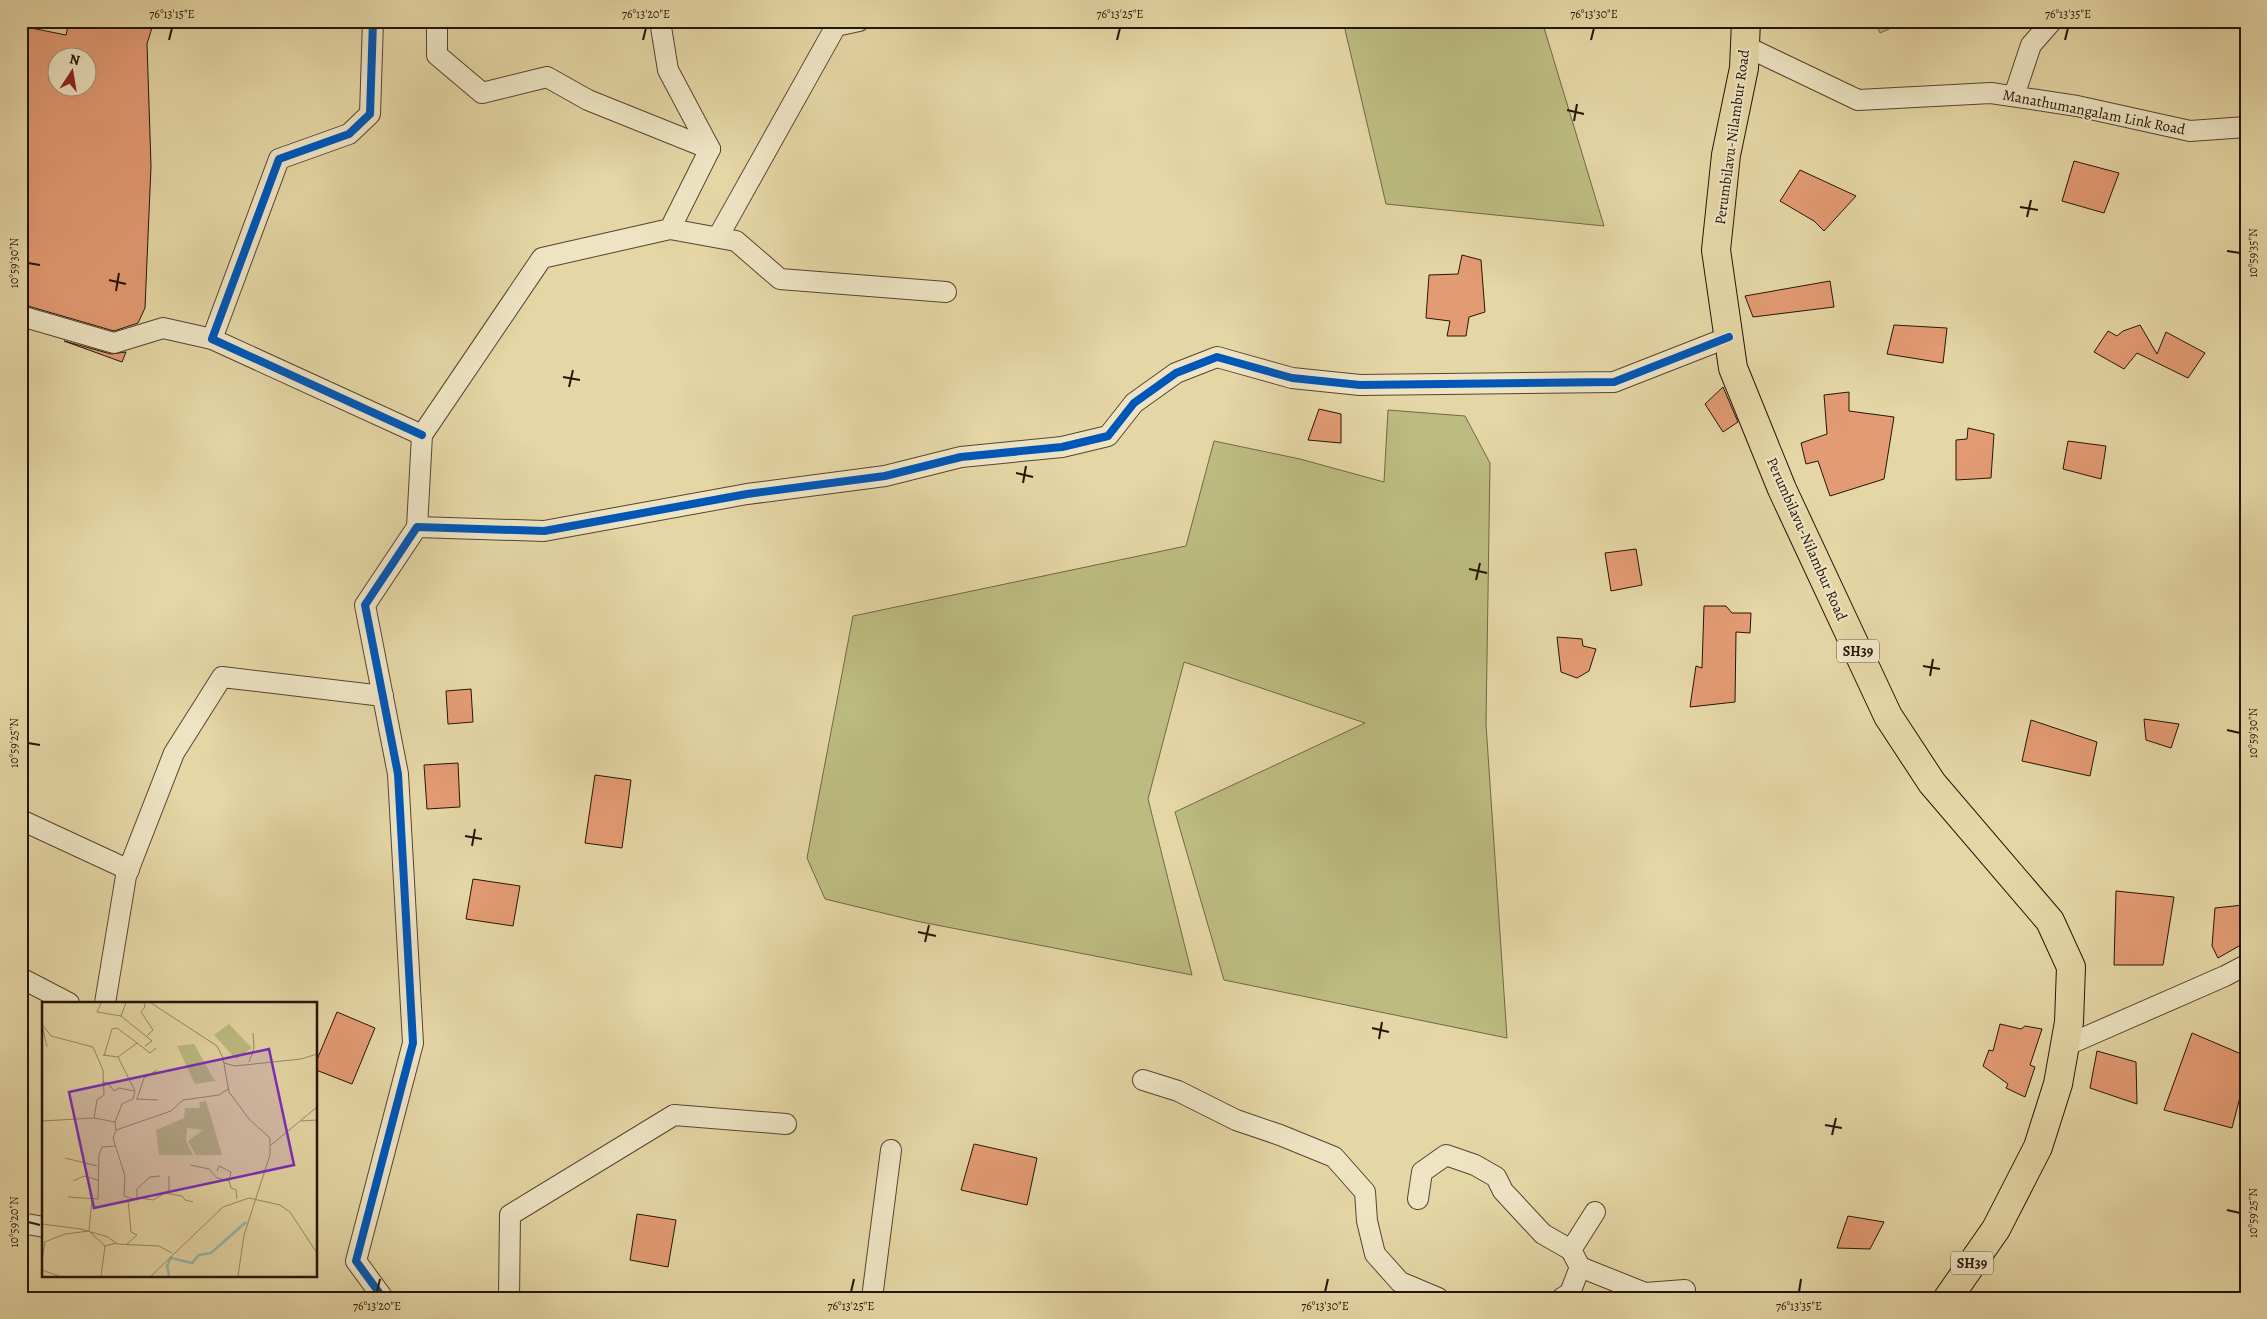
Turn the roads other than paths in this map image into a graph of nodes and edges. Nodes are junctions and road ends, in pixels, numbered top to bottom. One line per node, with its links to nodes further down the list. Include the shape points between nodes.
1 (373, 21): 15 (street, via 370,114 349,134 279,159)
2 (437, 21): 9 (street, via 437,55 482,93 547,77 588,100)
3 (660, 21): 9 (street, via 668,70)
4 (859, 21): 11 (street, via 836,26)
5 (2052, 21): 7 (street, via 2031,45)
6 (1745, 34): 7 (street, Manathumangalam Link Road, via 1858,100 1991,93); 14 (main road, Perumbilavu-Nilambur Road / SH39, via 1744,68 1726,155 1716,250)
7 (2014, 96): 8 (street, Manathumangalam Link Road, via 2190,131)
8 (2246, 127)
9 (710, 149): 10 (street)
10 (670, 229): 11 (street); 16 (street, via 542,258)
11 (718, 237): 12 (street, via 736,241 780,279)
12 (946, 292)
13 (21, 316): 15 (street, via 114,343 163,328)
14 (1729, 337): 17 (street, via 1614,382 1360,385 1292,378 1217,358 1176,373 1134,403 1108,436 1062,447 961,457 885,476 747,494 544,531); 25 (main road, Perumbilavu-Nilambur Road / SH39, via 1733,368 1782,489 1888,716 1932,783 2050,921 2071,967)
15 (212, 339): 16 (street)
16 (422, 435): 17 (street)
17 (417, 527): 18 (street, via 365,605)
18 (383, 696): 20 (street, via 222,677 174,753); 35 (street, via 398,774 413,1043 356,1261)
19 (21, 820): 20 (street)
20 (129, 870): 24 (street)
21 (2246, 964): 25 (street)
22 (21, 978): 23 (street)
23 (67, 1002)
24 (105, 1002)
25 (2065, 1046): 40 (main road, Perumbilavu-Nilambur Road / SH39, via 2058,1084 2038,1147 1996,1229)
26 (1143, 1080): 38 (street, via 1178,1091 1236,1120 1334,1157 1365,1192 1367,1221 1375,1254 1400,1282)
27 (786, 1124): 36 (street, via 674,1115 510,1215)
28 (891, 1150): 37 (street)
29 (1418, 1199): 33 (street, via 1422,1172 1446,1155 1475,1165 1496,1176 1503,1191 1543,1234)
30 (1595, 1212): 33 (street)
31 (21, 1222): 32 (street)
32 (42, 1227)
33 (1575, 1258): 34 (street, via 1645,1293); 39 (street, via 1570,1293)
34 (1685, 1290)
35 (383, 1298)
36 (509, 1298)
37 (872, 1298)
38 (1438, 1298)
39 (1562, 1298)
40 (1948, 1298)

